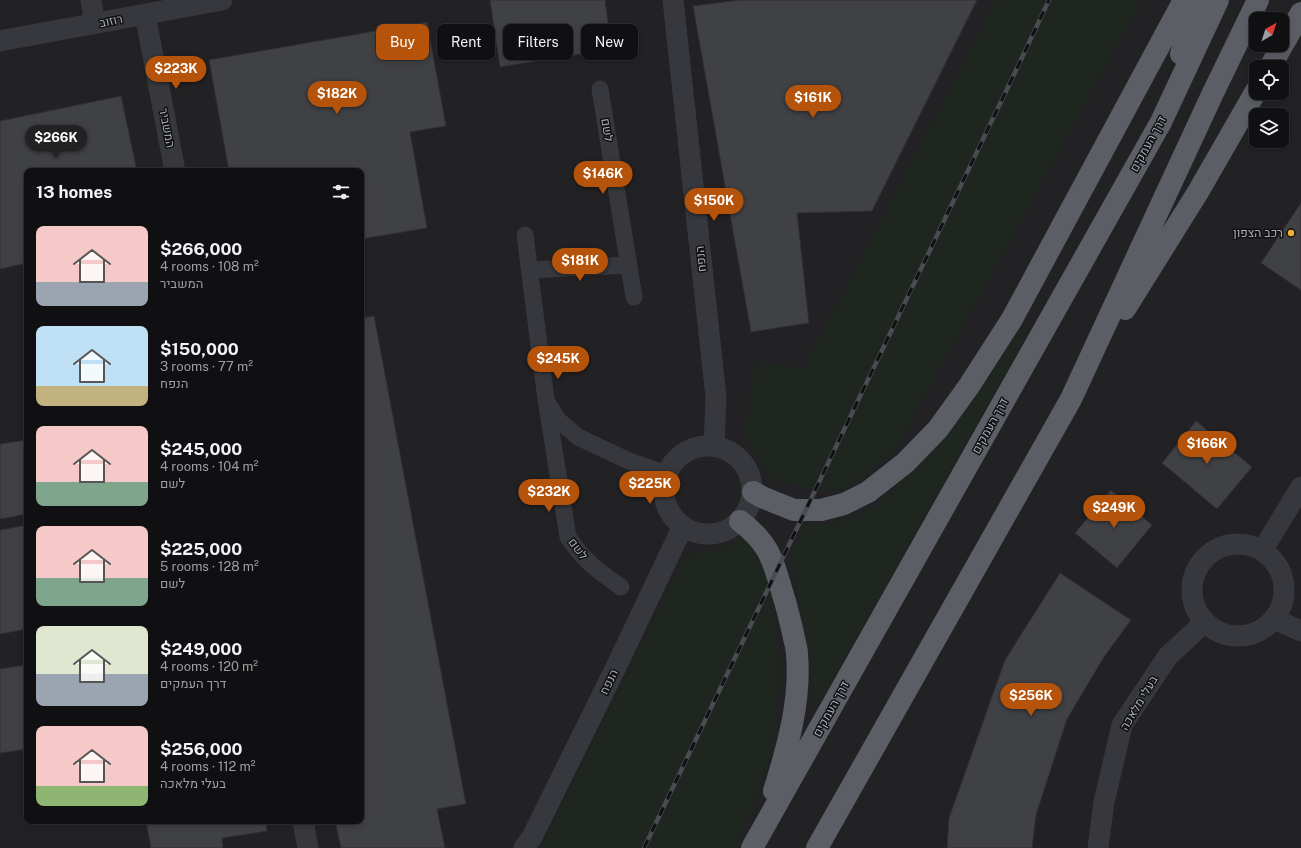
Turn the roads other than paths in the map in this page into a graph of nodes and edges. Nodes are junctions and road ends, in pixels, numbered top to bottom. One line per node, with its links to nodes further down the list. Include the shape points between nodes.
1 (92, 0): 10 (street)
2 (222, 0): 9 (street, רוזוב)
3 (673, 0): 23 (street, הנפח, via 716,397)
4 (1184, 0): 26 (highway, via 1012,319 938,429 905,463 868,492 844,504 821,510 794,510)
5 (1197, 0): 15 (highway)
6 (1218, 0): 15 (highway, דרך העמקים)
7 (1258, 0): 21 (highway)
8 (1301, 13): 12 (highway)
9 (145, 14): 10 (street, רוזוב); 16 (street, המשביר)
10 (95, 24): 11 (street, רוזוב)
11 (0, 42)
12 (1274, 60)
13 (600, 89): 18 (street, לשם)
14 (1251, 100): 21 (highway, via 1198,192)
15 (1161, 122): 37 (highway, דרך העמקים)
16 (174, 168)
17 (526, 236): 19 (street, לשם)
18 (629, 265): 19 (street); 20 (street, לשם)
19 (530, 270): 22 (street, לשם)
20 (634, 297)
21 (1070, 399): 38 (highway)
22 (546, 400): 24 (street, לשם, via 558,420 578,437 629,461); 30 (street, לשם, via 568,537 594,568)
23 (714, 446): 24 (street, via 699,446 685,452 674,462); 26 (street, via 726,449 746,466)
24 (667, 474): 28 (street, via 664,489 666,503 673,516)
25 (1301, 487): 29 (street)
26 (753, 492): 27 (street, via 751,502)
27 (740, 521): 28 (street, via 730,528 706,534 694,532); 37 (highway, via 766,546 774,563 797,652 798,688 788,748 770,805)
28 (683, 526): 35 (street, הנפח)
29 (1262, 551): 31 (street, via 1274,562 1282,575 1284,590 1281,606); 32 (street, via 1249,545 1234,544 1220,548 1207,556 1198,567 1193,581 1192,596 1196,610)
30 (621, 587)
31 (1274, 619): 32 (street, via 1262,630 1248,635 1232,635 1217,631); 33 (street)
32 (1205, 622): 39 (street, בעלי מלאכה, via 1168,656 1122,725 1104,802)
33 (1301, 631)
34 (304, 824): 36 (street)
35 (529, 844)
36 (308, 848)
37 (751, 848)
38 (817, 848)
39 (1098, 848)

